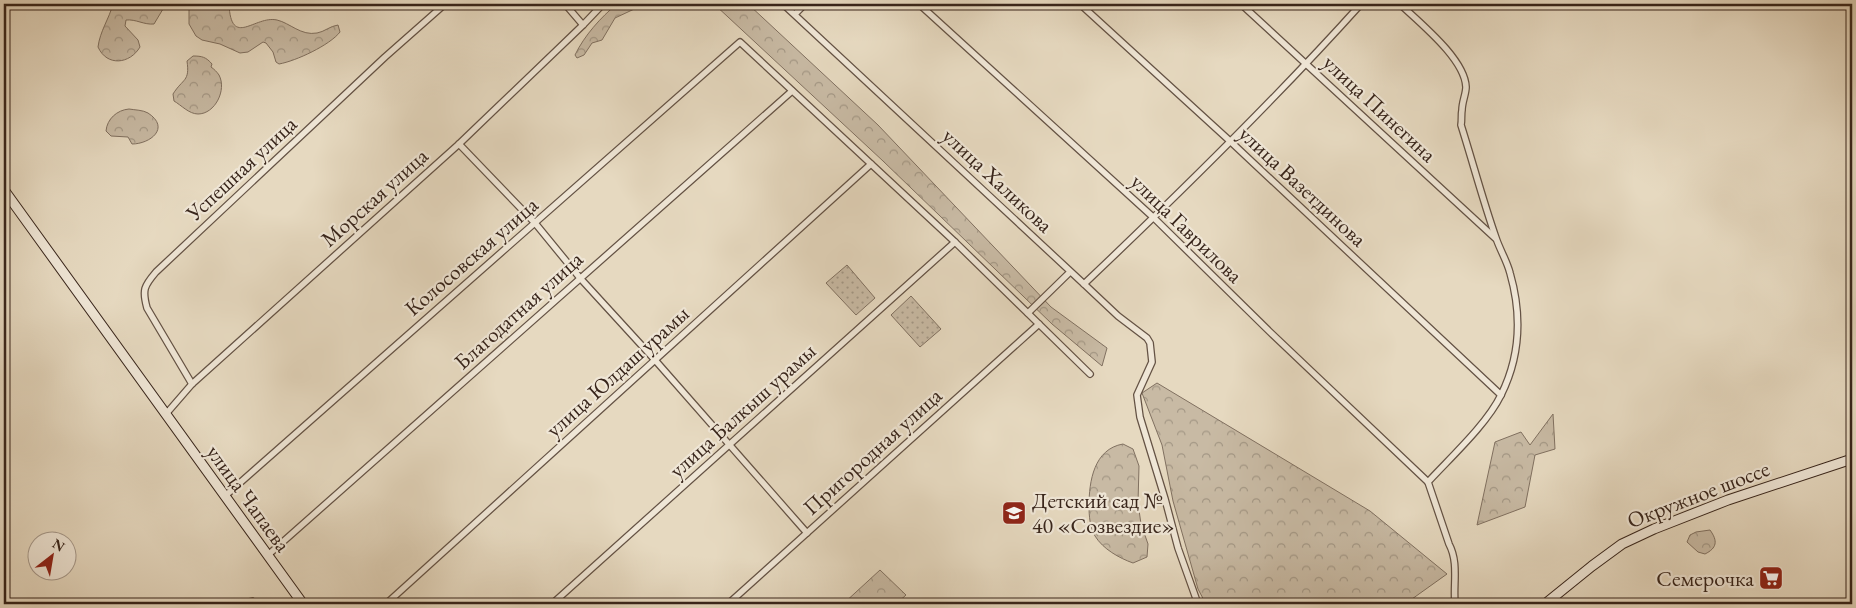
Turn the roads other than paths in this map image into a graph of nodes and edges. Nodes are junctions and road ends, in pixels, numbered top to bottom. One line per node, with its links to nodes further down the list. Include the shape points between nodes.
1 (445, 4): 30 (street, Успешная улица, via 146,284 143,294 147,308)
2 (565, 4): 12 (street)
3 (603, 4): 12 (street, Морская улица)
4 (783, 4): 11 (street, улица Халикова)
5 (805, 4): 11 (street)
6 (919, 4): 19 (street, улица Гаврилова)
7 (1080, 4): 15 (street, улица Вазетдинова)
8 (1240, 4): 13 (street, улица Пинегина)
9 (1361, 4): 13 (street)
10 (1400, 4): 21 (street, via 1446,47 1463,78 1466,87 1462,125)
11 (795, 14): 23 (street, улица Халикова)
12 (583, 25): 16 (street, Морская улица)
13 (1306, 65): 15 (street); 21 (street, улица Пинегина)
14 (792, 90): 17 (street); 20 (street, Колосовская улица, via 740,42); 24 (street, Благодатная улица)
15 (1231, 142): 19 (street); 31 (street, улица Вазетдинова)
16 (459, 144): 20 (street); 30 (street, Морская улица)
17 (871, 164): 22 (street); 28 (street, улица Юлдаш урамы)
18 (4, 190): 32 (street, улица Чапаева)
19 (1154, 218): 25 (street); 35 (street, улица Гаврилова)
20 (535, 223): 24 (street); 36 (street, Колосовская улица)
21 (1496, 238): 31 (street, via 1510,273 1518,340 1515,361)
22 (955, 242): 26 (street); 33 (street, улица Балкыш урамы)
23 (1070, 272): 25 (street, улица Халикова); 26 (street)
24 (580, 278): 28 (street); 38 (street, Благодатная улица)
25 (1084, 284): 43 (street, улица Халикова, via 1150,343 1152,362 1138,396 1140,418)
26 (1028, 313): 27 (street)
27 (1039, 324): 29 (street); 37 (street, Пригородная улица)
28 (655, 360): 33 (street); 40 (street, улица Юлдаш урамы)
29 (1090, 374)
30 (192, 384): 32 (street, Морская улица)
31 (1501, 395): 35 (street, via 1490,413)
32 (166, 414): 36 (street, улица Чапаева)
33 (731, 445): 37 (street); 41 (street, улица Балкыш урамы)
34 (1852, 459): 45 (street, Окружное шоссе, via 1728,500 1622,544)
35 (1428, 482): 44 (street, via 1454,552)
36 (225, 496): 38 (street, улица Чапаева)
37 (807, 533): 42 (street, Пригородная улица)
38 (268, 555): 39 (street, улица Чапаева)
39 (303, 604)
40 (386, 604)
41 (552, 604)
42 (728, 604)
43 (1198, 604)
44 (1455, 604)
45 (1546, 604)

